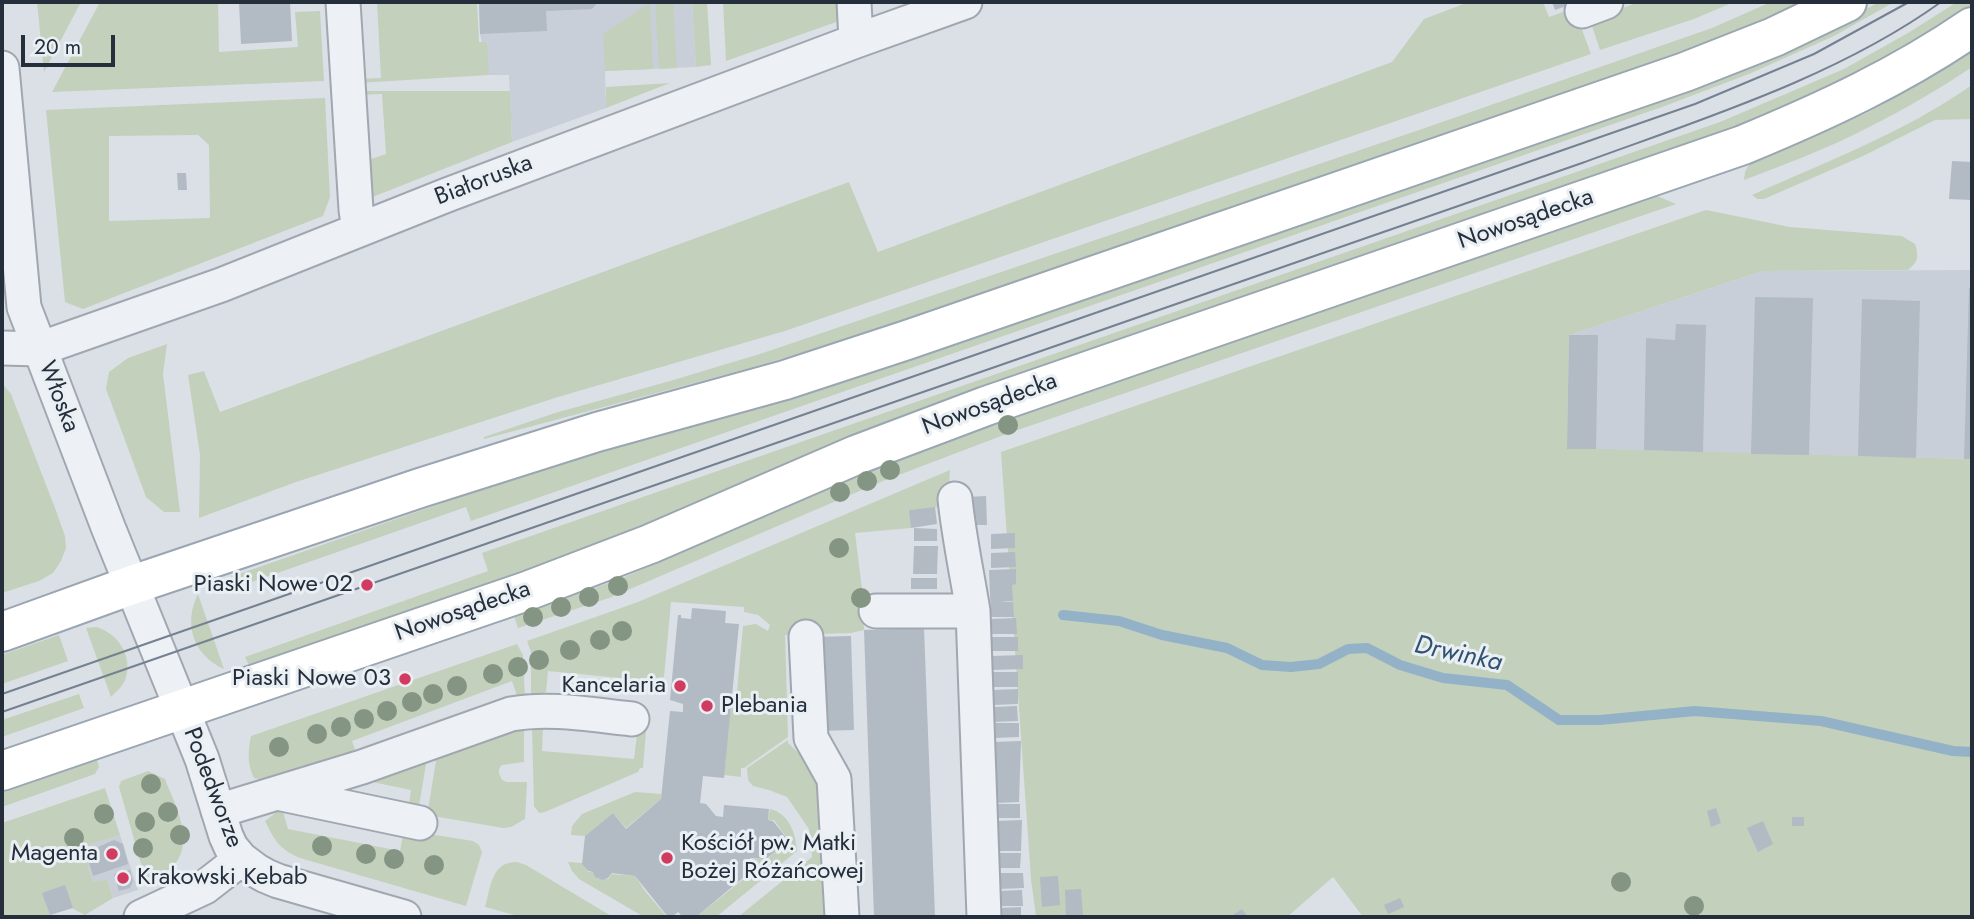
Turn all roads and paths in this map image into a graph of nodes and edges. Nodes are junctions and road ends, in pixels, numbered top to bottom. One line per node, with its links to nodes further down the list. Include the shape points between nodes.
1 (343, 2): 8 (street)
2 (854, 2): 6 (street)
3 (965, 2): 6 (street, Białoruska)
4 (1847, 2): 12 (main road, via 1685,72 907,340 785,380 597,432)
5 (1972, 27): 17 (main road, Nowosądecka, via 1870,89 1743,145 986,406 527,591)
6 (856, 41): 8 (street, Białoruska)
7 (2, 68): 10 (street, Włoska, via 24,307)
8 (359, 229): 10 (street, Białoruska, via 221,285)
9 (2, 348): 10 (street, Białoruska)
10 (39, 349): 12 (street, Włoska)
11 (955, 499): 14 (street)
12 (132, 585): 15 (main road); 17 (street, Włoska)
13 (876, 611): 14 (street)
14 (973, 611): 28 (street)
15 (2, 632)
16 (806, 637): 27 (street, via 811,738 834,779)
17 (181, 710): 19 (main road, Nowosądecka); 21 (street, Podedworze)
18 (632, 719): 20 (street, via 544,711 511,714)
19 (2, 771)
20 (279, 793): 21 (street); 22 (street)
21 (218, 811): 23 (street, Podedworze, via 231,847)
22 (420, 823)
23 (241, 859): 24 (street, Podedworze, via 278,881); 25 (street, via 205,887)
24 (366, 911): 26 (street, Podedworze)
25 (141, 917)
26 (404, 917)
27 (842, 917)
28 (984, 917)

